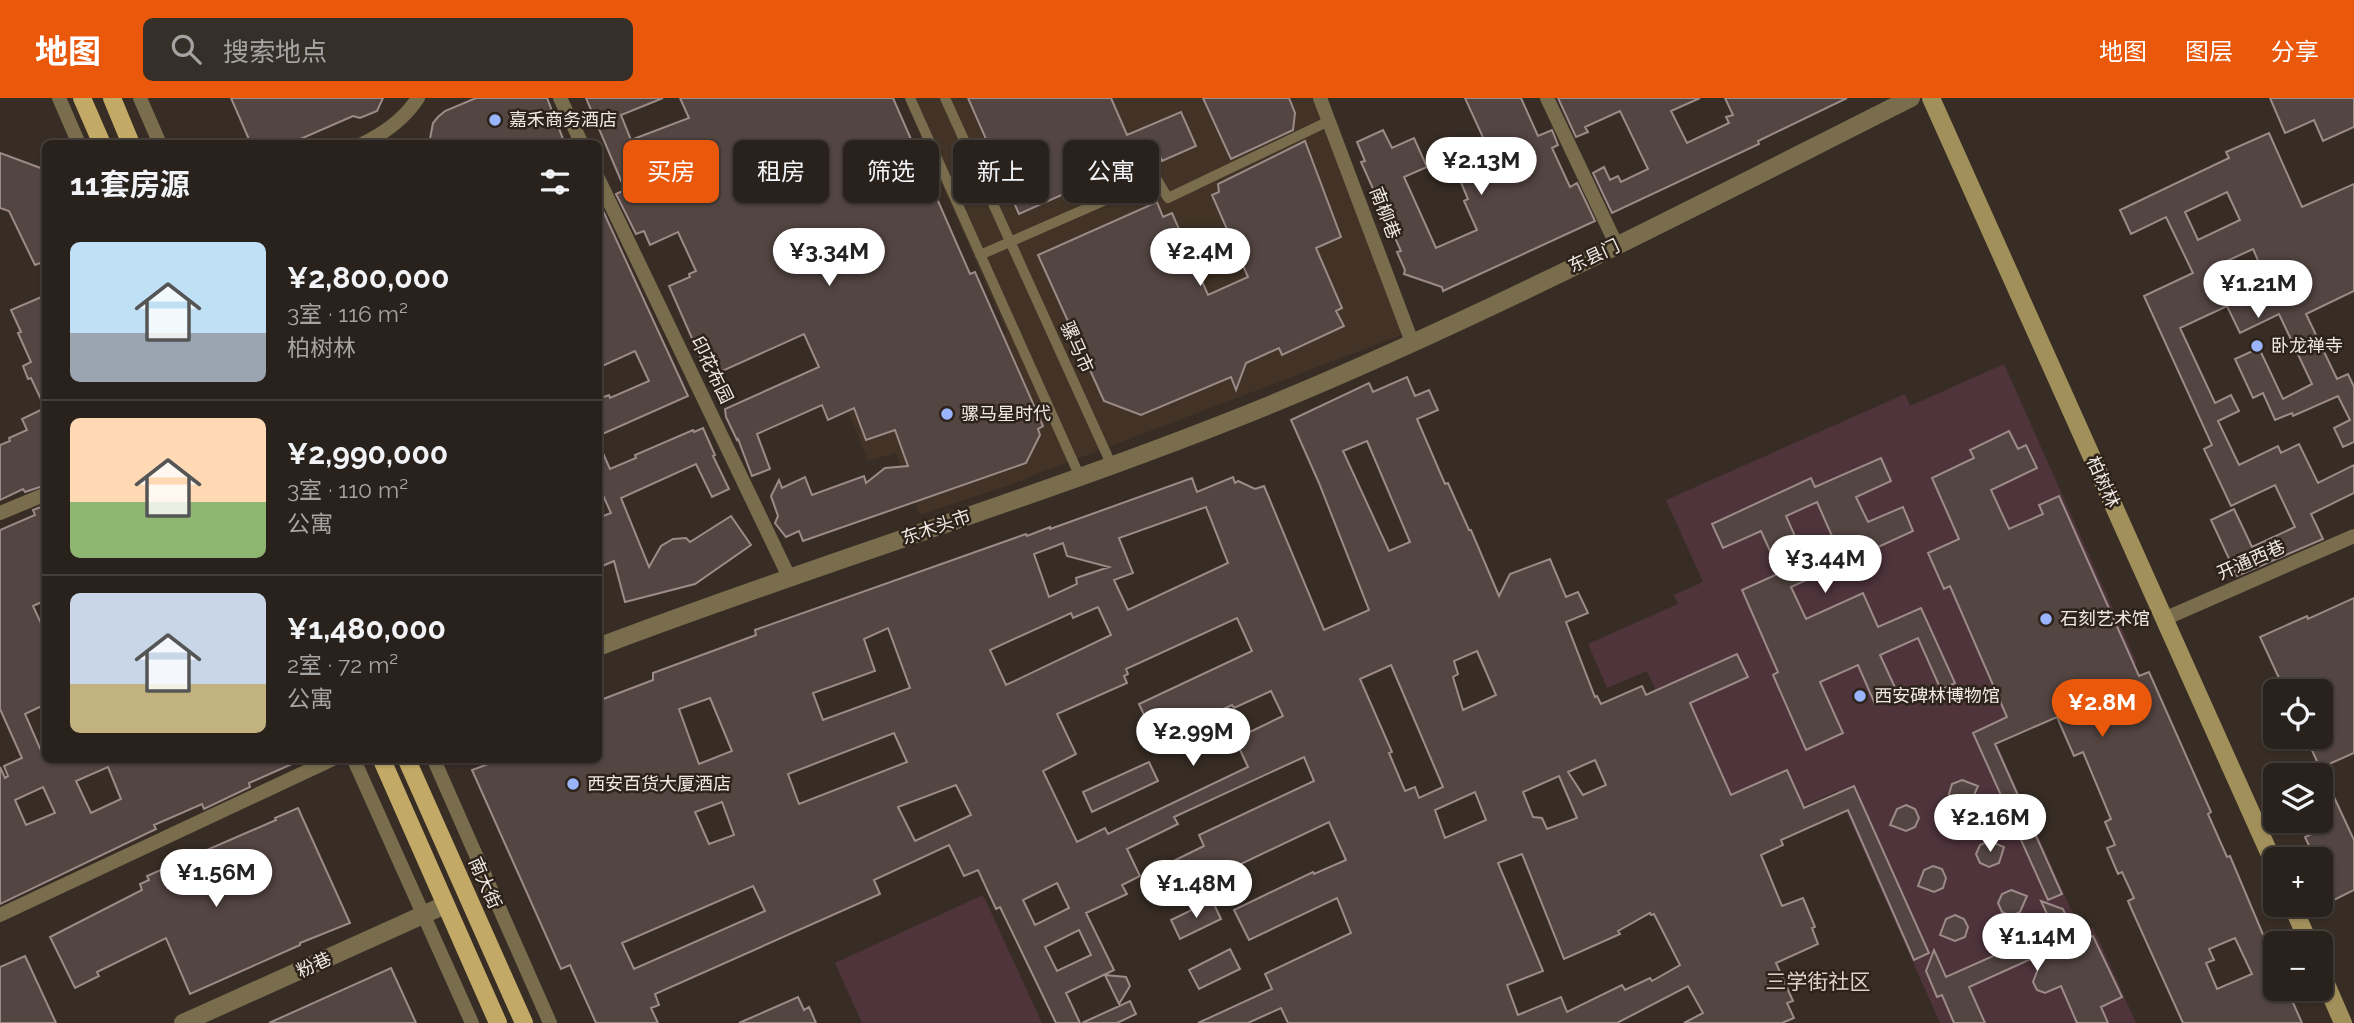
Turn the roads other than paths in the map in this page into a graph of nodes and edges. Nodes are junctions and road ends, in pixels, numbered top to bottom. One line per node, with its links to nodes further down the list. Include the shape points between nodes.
1 (59, 98): 14 (street)
2 (82, 98): 15 (main road)
3 (112, 98): 16 (main road)
4 (140, 98): 17 (street)
5 (418, 98): 18 (street, via 410,111)
6 (560, 98): 19 (street)
7 (910, 98): 23 (street)
8 (945, 98): 21 (street, 骡马市)
9 (1320, 98): 13 (street, 南柳巷)
10 (1547, 98): 22 (street)
11 (1911, 98): 22 (street, 东县门)
12 (1931, 98): 32 (main road, 柏树林)
13 (1329, 121): 21 (street, via 1168,198 1156,178); 24 (street, 南柳巷)
14 (77, 140)
15 (100, 140)
16 (129, 140)
17 (158, 140)
18 (370, 140)
19 (580, 140)
20 (602, 186): 31 (street, 印花布园)
21 (1011, 242): 23 (street); 26 (street, 骡马市)
22 (1616, 246): 24 (street, 东县门)
23 (981, 255): 27 (street)
24 (1412, 342): 25 (street, 东县门)
25 (1272, 403): 26 (street, 东木头市)
26 (1112, 466): 27 (street, 东木头市)
27 (1080, 477): 31 (street, 东木头市)
28 (42, 496): 29 (street)
29 (0, 513)
30 (2354, 536): 32 (street, 开通西巷)
31 (790, 579): 33 (street, 东木头市)
32 (2164, 619): 39 (main road, 柏树林)
33 (602, 646)
34 (325, 763): 41 (street)
35 (355, 763): 42 (street)
36 (383, 763): 40 (main road)
37 (408, 763): 47 (main road, 南大街)
38 (434, 763): 48 (street)
39 (2266, 847)
40 (445, 905): 42 (street, 粉巷); 46 (main road)
41 (0, 915)
42 (424, 915): 44 (street, 粉巷); 45 (street)
43 (2333, 1000): 49 (main road)
44 (183, 1023)
45 (472, 1023)
46 (498, 1023)
47 (524, 1023)
48 (550, 1023)
49 (2343, 1023)

